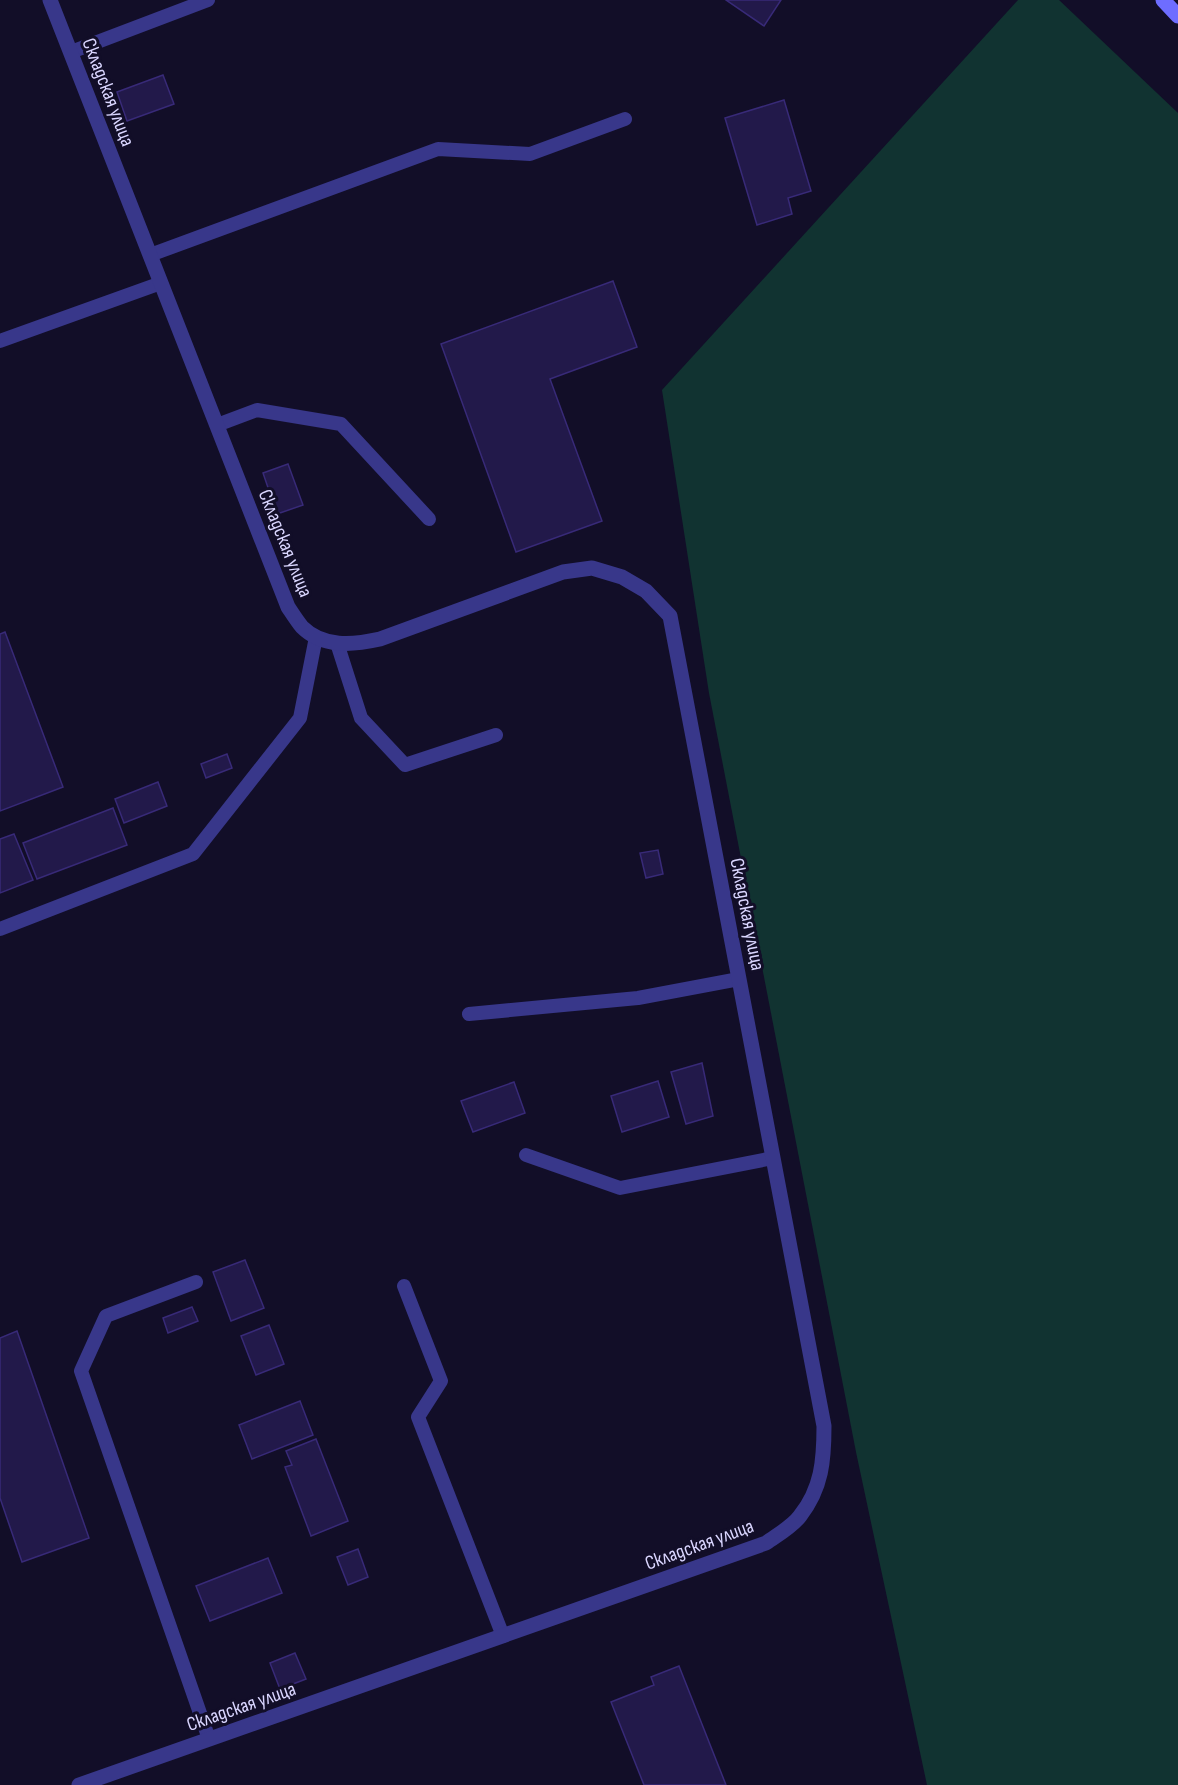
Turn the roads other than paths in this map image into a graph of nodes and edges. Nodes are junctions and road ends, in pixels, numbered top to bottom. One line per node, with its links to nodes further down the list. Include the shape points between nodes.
1 (50, 0): 5 (street, Складская улица)
2 (208, 0): 5 (lane)
3 (1162, 0): 4 (main road)
4 (1178, 16)
5 (70, 52): 7 (street, Складская улица)
6 (625, 119): 7 (lane, via 530,154 438,149)
7 (150, 255): 8 (street, Складская улица)
8 (161, 284): 9 (lane); 10 (street, Складская улица)
9 (0, 341)
10 (216, 425): 11 (lane, via 257,410 341,424); 12 (street, Складская улица, via 288,607)
11 (429, 519)
12 (316, 637): 13 (street, Складская улица); 15 (lane, via 300,718 193,854)
13 (337, 643): 14 (lane, via 361,717 405,765); 16 (street, Складская улица, via 380,639 563,572 592,568 622,577 646,591 670,616)
14 (496, 735)
15 (0, 929)
16 (739, 979): 17 (lane, via 638,998); 19 (street, Складская улица)
17 (469, 1014)
18 (526, 1155): 19 (lane, via 620,1188)
19 (773, 1158): 22 (street, Складская улица, via 824,1426 824,1459 816,1491 799,1518 766,1543)
20 (196, 1282): 23 (lane, via 106,1316 81,1371)
21 (404, 1286): 22 (lane, via 441,1381 418,1417)
22 (503, 1636): 23 (street, Складская улица)
23 (209, 1739): 24 (street, Складская улица)
24 (79, 1785)

